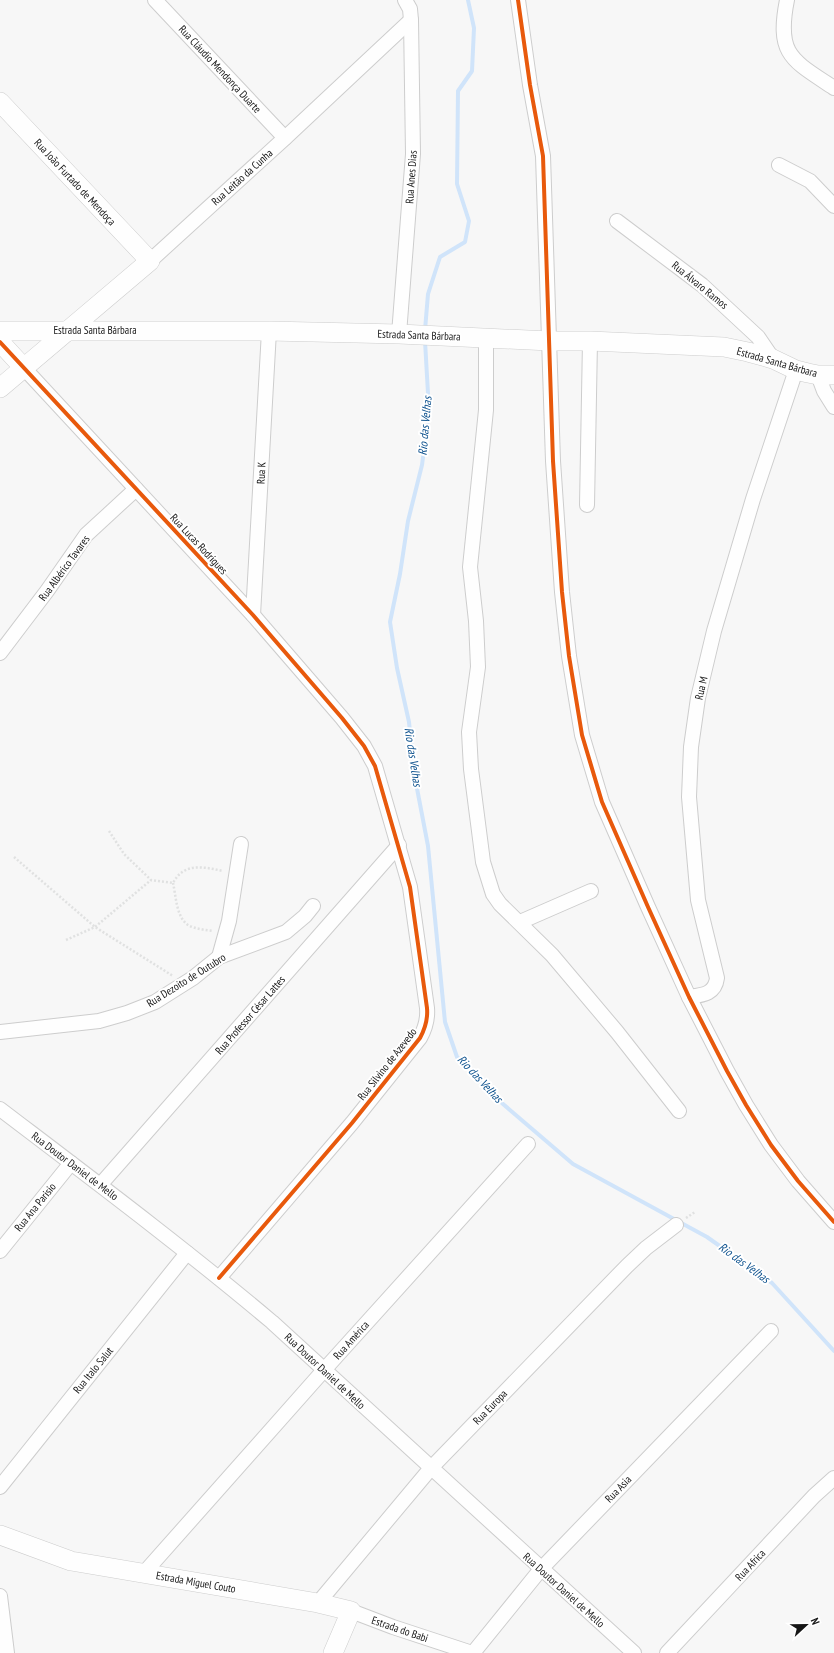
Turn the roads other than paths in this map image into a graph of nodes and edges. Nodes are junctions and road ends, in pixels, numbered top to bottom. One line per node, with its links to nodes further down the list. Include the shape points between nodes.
1 (155, 0): 8 (street, Rua Cláudio Mendonça Duarte)
2 (405, 0): 5 (street, Rua Anes Dias, via 410,9)
3 (518, 0): 18 (street, via 543,156)
4 (787, 0): 6 (street, via 784,15 786,48 793,59)
5 (411, 20): 8 (street, Rua Leitão da Cunha); 16 (street, Rua Anes Dias, via 413,154)
6 (834, 88)
7 (0, 102): 12 (street, Rua João Furtado de Mendoça)
8 (285, 138): 12 (street, Rua Leitão da Cunha)
9 (779, 165): 10 (street, via 810,181)
10 (834, 206)
11 (617, 221): 21 (street, Rua Álvaro Ramos, via 713,295 758,337)
12 (150, 261): 13 (street, Rua Leitão da Cunha)
13 (70, 330): 14 (street, Estrada Santa Bárbara); 15 (street, Estrada Santa Bárbara); 22 (street, Rua Leitão da Cunha)
14 (0, 331)
15 (269, 331): 16 (street, Estrada Santa Bárbara); 29 (street, Rua K)
16 (402, 334): 17 (street, Estrada Santa Bárbara)
17 (486, 338): 18 (street, Estrada Santa Bárbara); 36 (street, via 486,410 470,567 478,667 469,732 471,770 483,862 489,883 500,904)
18 (550, 341): 19 (street, Estrada Santa Bárbara); 38 (street, via 553,460 562,592 582,735 602,802)
19 (590, 341): 21 (street, Estrada Santa Bárbara, via 724,347); 28 (street)
20 (0, 342): 22 (street, Rua Lucas Rodrigues)
21 (773, 359): 23 (street, Estrada Santa Bárbara)
22 (23, 367): 25 (street, Rua Leitão da Cunha); 27 (street, Rua Lucas Rodrigues)
23 (796, 370): 24 (street, Estrada Santa Bárbara); 38 (street, Rua M, via 714,630 698,698 691,747 689,797 698,900 717,978 712,990 703,995)
24 (826, 375): 26 (street, via 824,391)
25 (0, 388)
26 (834, 407)
27 (136, 489): 29 (street, Rua Lucas Rodrigues); 30 (street, Rua Albérico Tavares, via 86,536)
28 (586, 504)
29 (253, 615): 31 (street, Rua Lucas Rodrigues, via 342,718 364,746)
30 (0, 653)
31 (375, 766): 33 (street, Rua Silvino de Azevedo)
32 (241, 844): 37 (street, via 226,933)
33 (399, 845): 44 (street, Rua Professor César Lattes); 49 (street, Rua Silvino de Azevedo, via 410,887 428,1018 425,1028 420,1038 352,1123)
34 (591, 891): 36 (street)
35 (313, 906): 37 (street, Rua Dezoito de Outubro, via 286,932)
36 (520, 922): 41 (street, via 552,955)
37 (219, 957): 39 (street, Rua Dezoito de Outubro, via 155,1002 127,1013 99,1021)
38 (689, 997): 46 (street, via 727,1071 771,1145)
39 (0, 1032)
40 (0, 1109): 43 (street, Rua Doutor Daniel de Mello)
41 (679, 1111)
42 (528, 1144): 51 (street, Rua América)
43 (70, 1163): 44 (street, Rua Doutor Daniel de Mello); 47 (street, Rua Ana Parisio)
44 (101, 1184): 48 (street, Rua Doutor Daniel de Mello)
45 (682, 1221): 52 (street, Rua Europa, via 627,1266)
46 (834, 1222)
47 (0, 1251)
48 (187, 1253): 49 (street, Rua Doutor Daniel de Mello); 54 (street, Rua Italo Salut)
49 (219, 1278): 51 (street, Rua Doutor Daniel de Mello)
50 (771, 1331): 56 (street, Rua Asia)
51 (324, 1370): 52 (street, Rua Doutor Daniel de Mello); 57 (street, Rua América)
52 (431, 1468): 56 (street, Rua Doutor Daniel de Mello); 58 (street, Rua Europa)
53 (834, 1478): 65 (street, Rua Africa, via 814,1496)
54 (0, 1487)
55 (1, 1538): 57 (street, Estrada Miguel Couto, via 71,1561)
56 (541, 1569): 63 (street, Rua Asia); 64 (street, Rua Doutor Daniel de Mello)
57 (144, 1573): 58 (street, Estrada Miguel Couto)
58 (318, 1603): 60 (street, Estrada Miguel Couto)
59 (1, 1604): 61 (street)
60 (351, 1611): 62 (street); 63 (street, Estrada do Babi)
61 (7, 1653)
62 (333, 1653)
63 (473, 1653)
64 (634, 1653)
65 (667, 1653)

